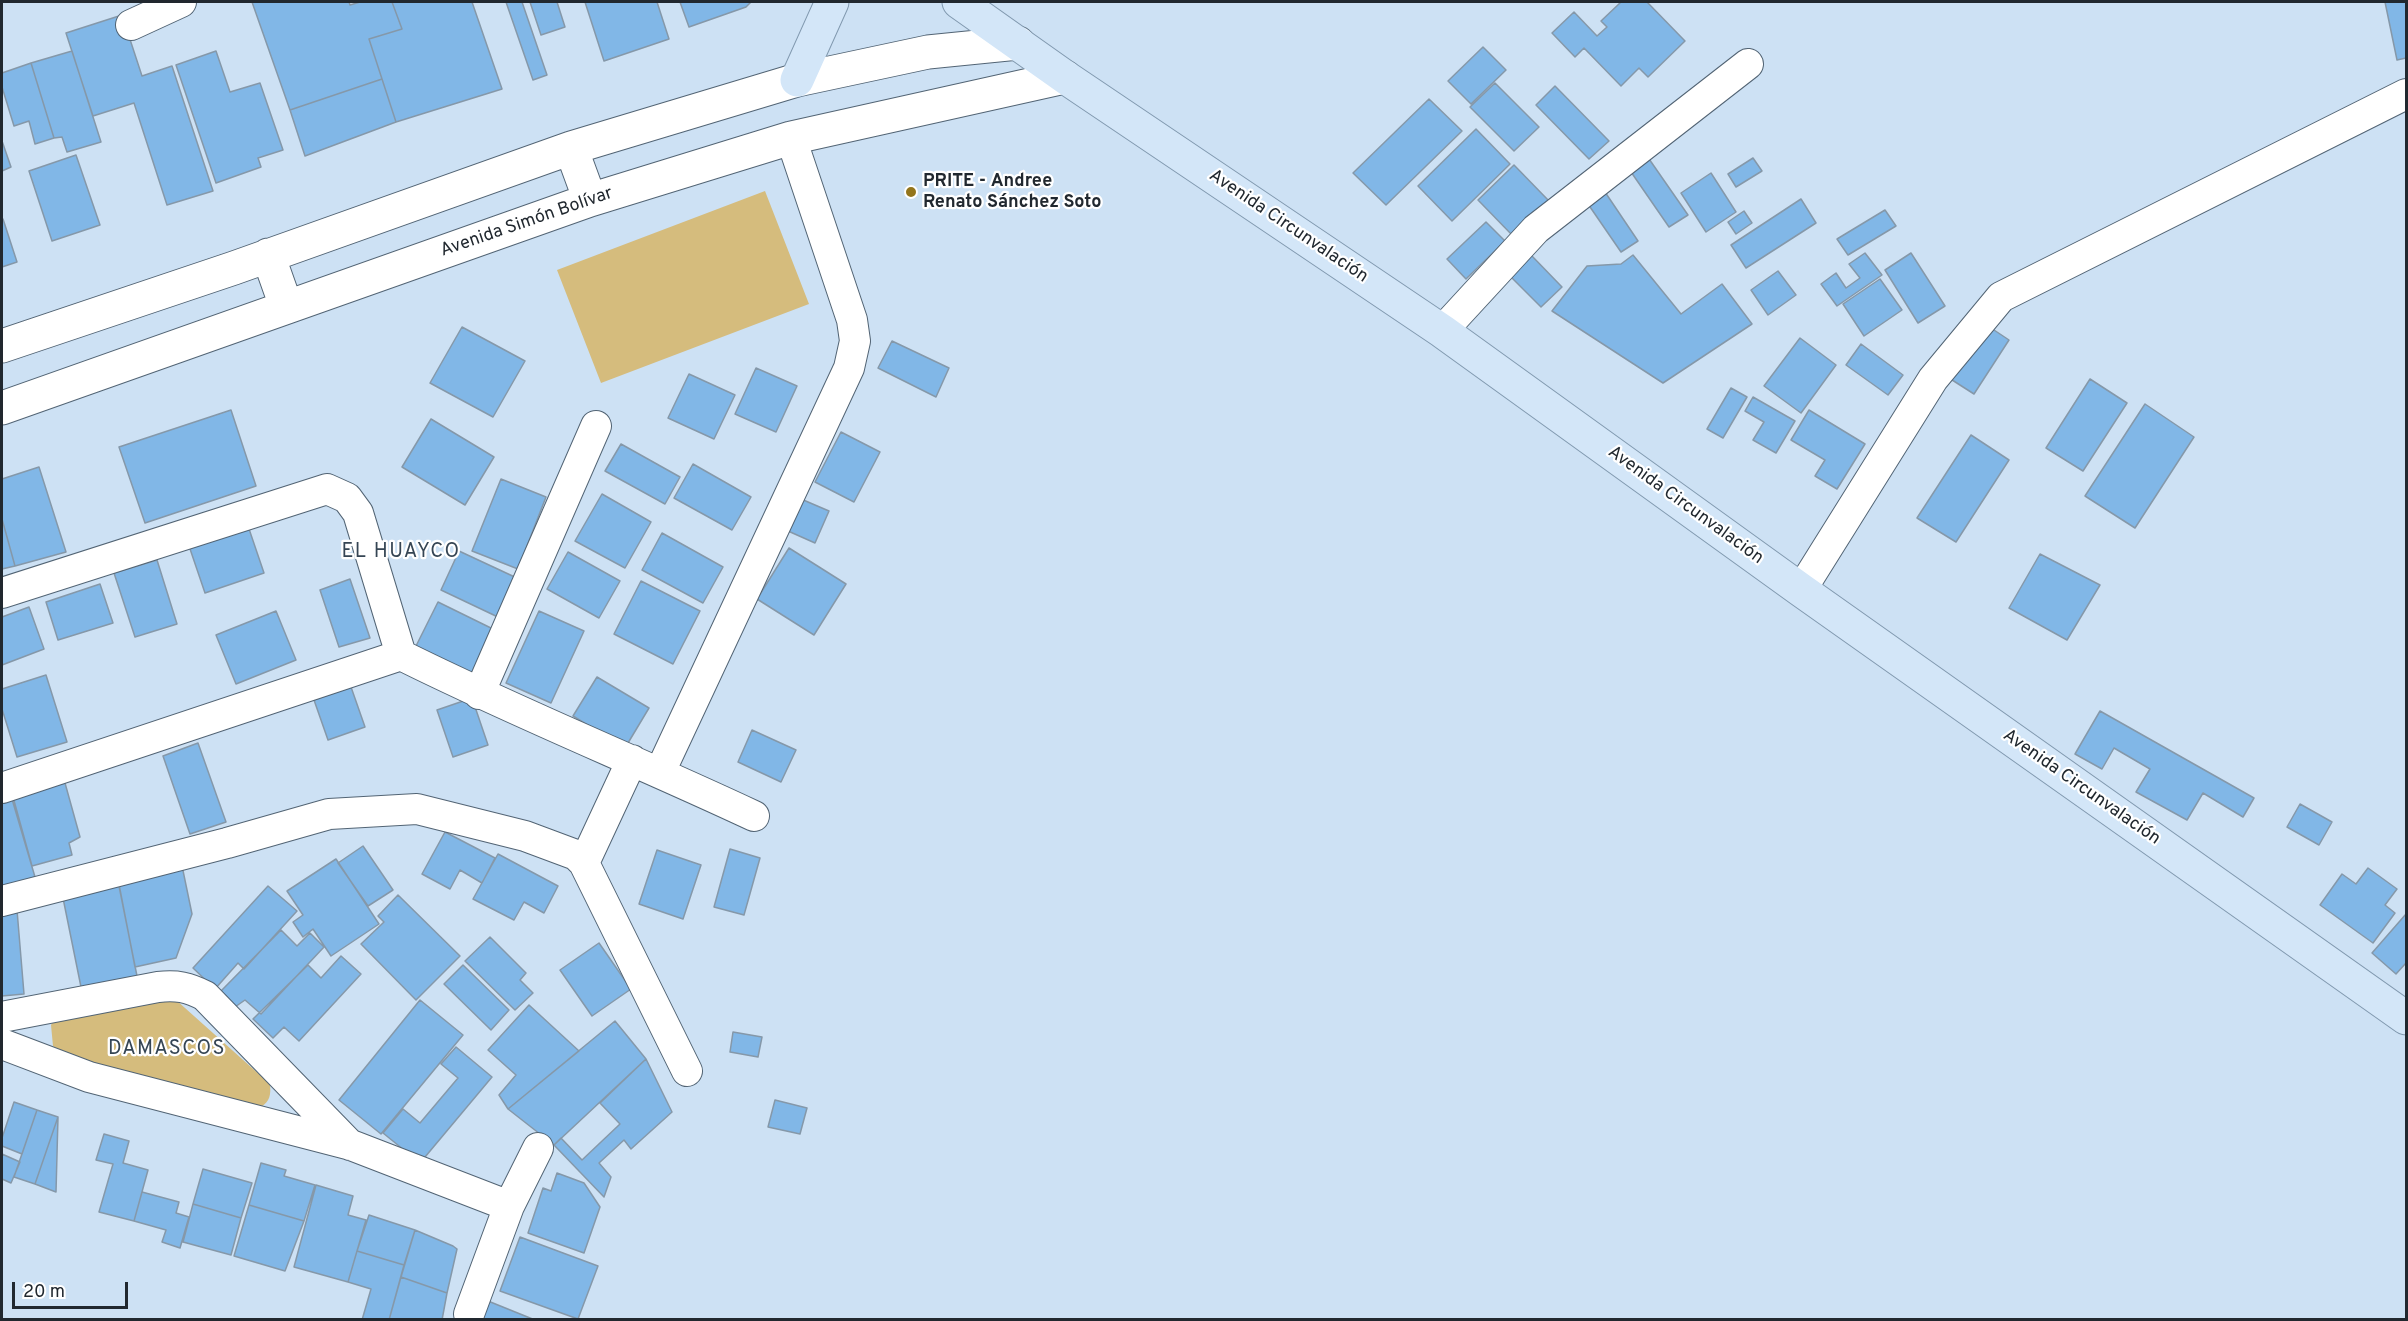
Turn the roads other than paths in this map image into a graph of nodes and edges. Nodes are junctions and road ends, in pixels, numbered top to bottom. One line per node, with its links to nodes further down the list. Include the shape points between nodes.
1 (181, 2): 4 (street)
2 (832, 2): 8 (main road)
3 (959, 2): 5 (main road, Avenida Circunvalación)
4 (131, 25)
5 (1018, 43): 7 (main road, Avenida Circunvalación); 8 (main road, via 928,52)
6 (1748, 64): 15 (street, via 1536,229)
7 (1065, 77): 10 (main road, Avenida Simón Bolívar); 15 (main road, Avenida Circunvalación)
8 (797, 80): 11 (main road)
9 (2406, 94): 19 (street, via 2001,297 1933,379)
10 (791, 138): 12 (main road, Avenida Simón Bolívar); 24 (street, via 852,320 855,341 849,368)
11 (572, 148): 12 (main road); 13 (main road)
12 (590, 200): 14 (main road, Avenida Simón Bolívar)
13 (268, 255): 14 (main road); 16 (main road)
14 (286, 306): 17 (main road, Avenida Simón Bolívar)
15 (1442, 331): 19 (main road, Avenida Circunvalación)
16 (2, 346)
17 (2, 408)
18 (596, 426): 22 (street)
19 (1801, 590): 30 (main road, Avenida Circunvalación)
20 (2, 592): 21 (street, via 327,489 347,498 358,513)
21 (401, 655): 22 (street); 25 (street)
22 (479, 694): 23 (street)
23 (632, 760): 24 (street); 27 (street)
24 (660, 772): 26 (street)
25 (2, 788)
26 (754, 816)
27 (584, 863): 28 (street, via 576,855 525,836 417,809 329,814); 32 (street)
28 (2, 901)
29 (2, 1017): 33 (street, via 158,987 189,987 205,996)
30 (2406, 1018)
31 (2, 1044): 33 (street, via 89,1077)
32 (687, 1071)
33 (351, 1145): 35 (street)
34 (538, 1148): 35 (street)
35 (509, 1206): 36 (street)
36 (469, 1314)

